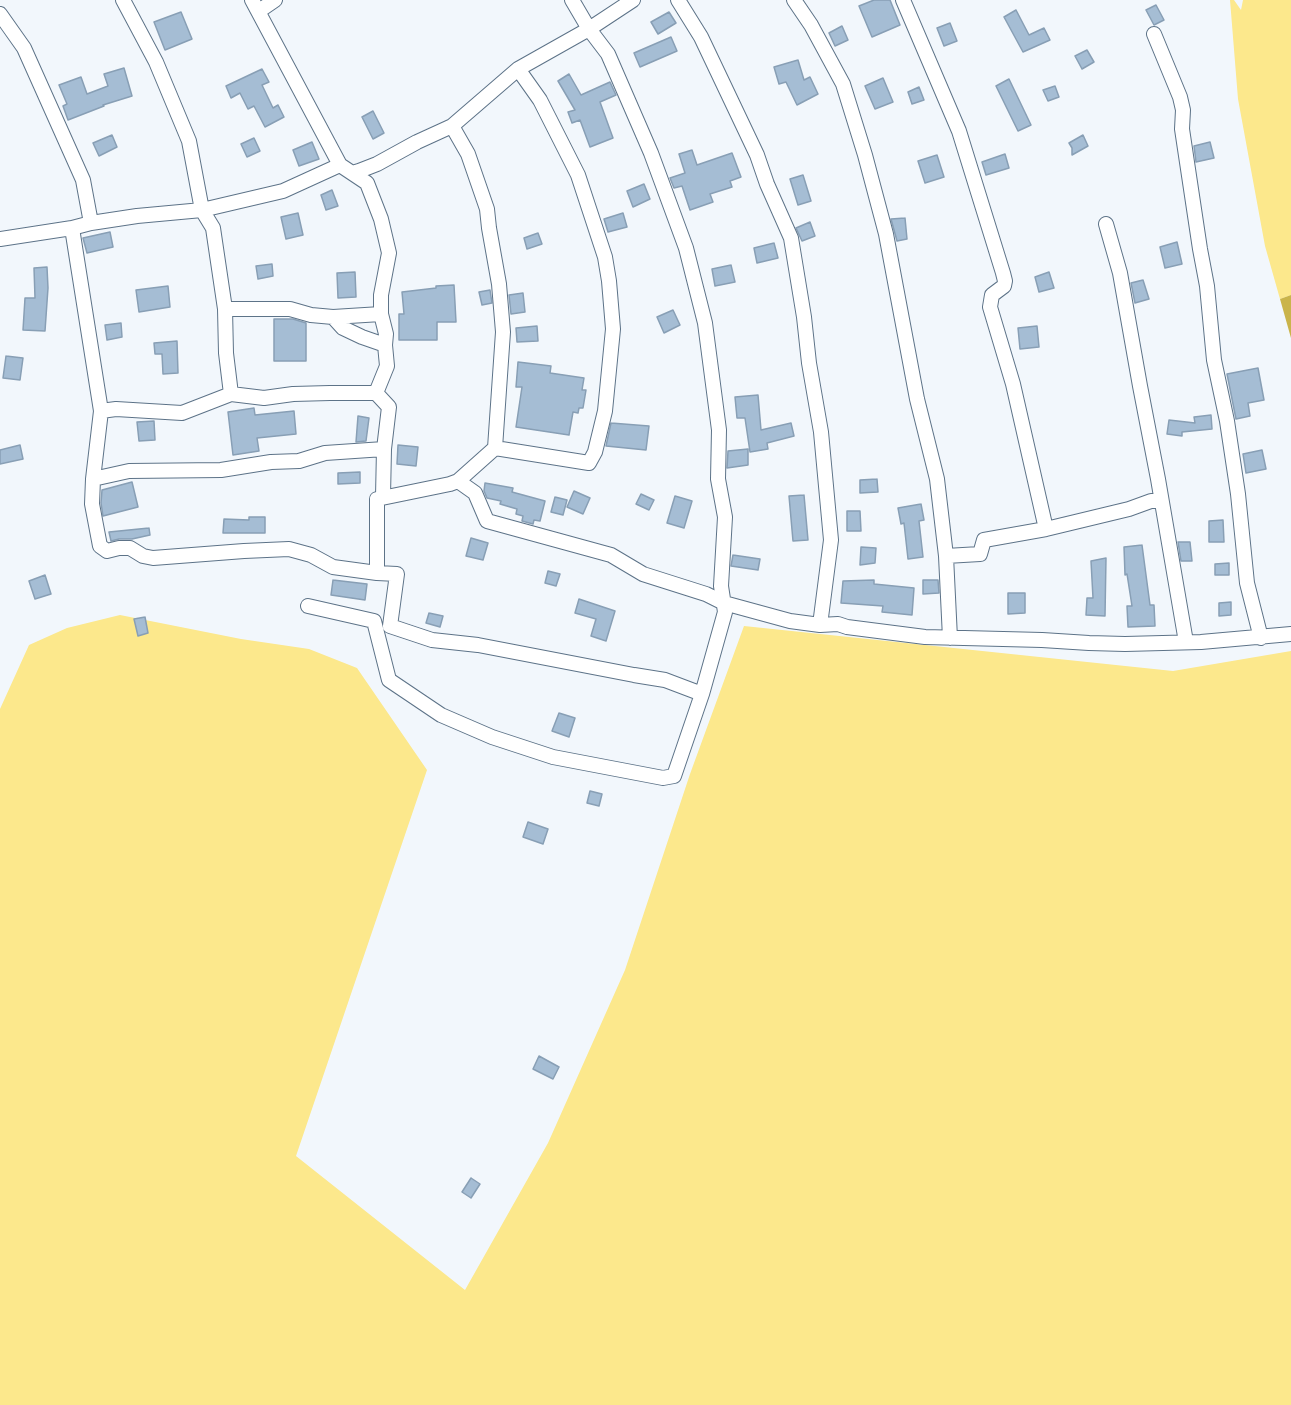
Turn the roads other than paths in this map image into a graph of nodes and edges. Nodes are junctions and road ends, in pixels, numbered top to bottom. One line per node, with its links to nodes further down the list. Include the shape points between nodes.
1 (123, 0): 16 (street, via 156,62 189,141)
2 (275, 0): 8 (street)
3 (572, 0): 10 (street)
4 (633, 0): 10 (street)
5 (678, 0): 40 (street, via 701,37 792,238 821,432 831,540)
6 (794, 0): 35 (street, via 843,84 871,177 937,479)
7 (903, 0): 34 (street, via 959,131 1003,273 1004,286 992,295 990,307 1013,384)
8 (255, 5): 14 (street)
9 (0, 14): 17 (street, via 24,48 83,180)
10 (589, 29): 12 (street); 37 (street, via 608,54 651,153 686,248 705,323 719,430 718,486 725,517 721,586)
11 (1154, 34): 44 (street, via 1184,110 1182,129 1207,286 1214,360 1238,494 1247,583)
12 (518, 69): 13 (street); 28 (street, via 540,100 578,174 605,256 613,329 605,411 589,463)
13 (452, 126): 15 (street); 28 (street, via 468,154 487,209 499,284 503,332)
14 (340, 165): 15 (street); 16 (street, via 283,191)
15 (352, 173): 22 (street, via 367,183 389,253)
16 (202, 210): 17 (street); 21 (street, via 213,228)
17 (91, 223): 19 (street)
18 (1106, 224): 33 (street, via 1120,273)
19 (72, 228): 20 (street); 27 (street)
20 (0, 239)
21 (225, 309): 23 (street, via 290,309); 26 (street)
22 (381, 314): 23 (street); 24 (street)
23 (333, 317): 24 (street, via 343,328)
24 (385, 345): 25 (street, via 387,366)
25 (376, 393): 26 (street, via 264,398); 29 (street, via 389,407)
26 (231, 394): 27 (street, via 182,413)
27 (101, 411): 30 (street)
28 (495, 448): 31 (street)
29 (384, 449): 30 (street, via 326,453 221,470 129,471); 32 (street)
30 (93, 479): 36 (street, via 92,504 100,546 107,551 130,548 153,558 289,549 333,567)
31 (458, 481): 32 (street); 37 (street, via 475,494 488,521 611,555 643,574)
32 (383, 496): 36 (street, via 377,499)
33 (1161, 501): 34 (street); 45 (street)
34 (1046, 530): 35 (street, via 984,540 980,554)
35 (946, 556): 43 (street)
36 (376, 573): 41 (street, via 396,574)
37 (724, 603): 40 (street); 46 (street, via 725,612)
38 (308, 606): 39 (street)
39 (374, 621): 41 (street); 46 (street, via 389,680 441,715 553,757 663,778 674,776)
40 (820, 625): 43 (street)
41 (390, 626): 46 (street, via 432,640 666,680)
42 (1291, 634): 44 (street)
43 (950, 638): 45 (street, via 1116,644)
44 (1261, 638): 45 (street)
45 (1186, 642)
46 (702, 694)

